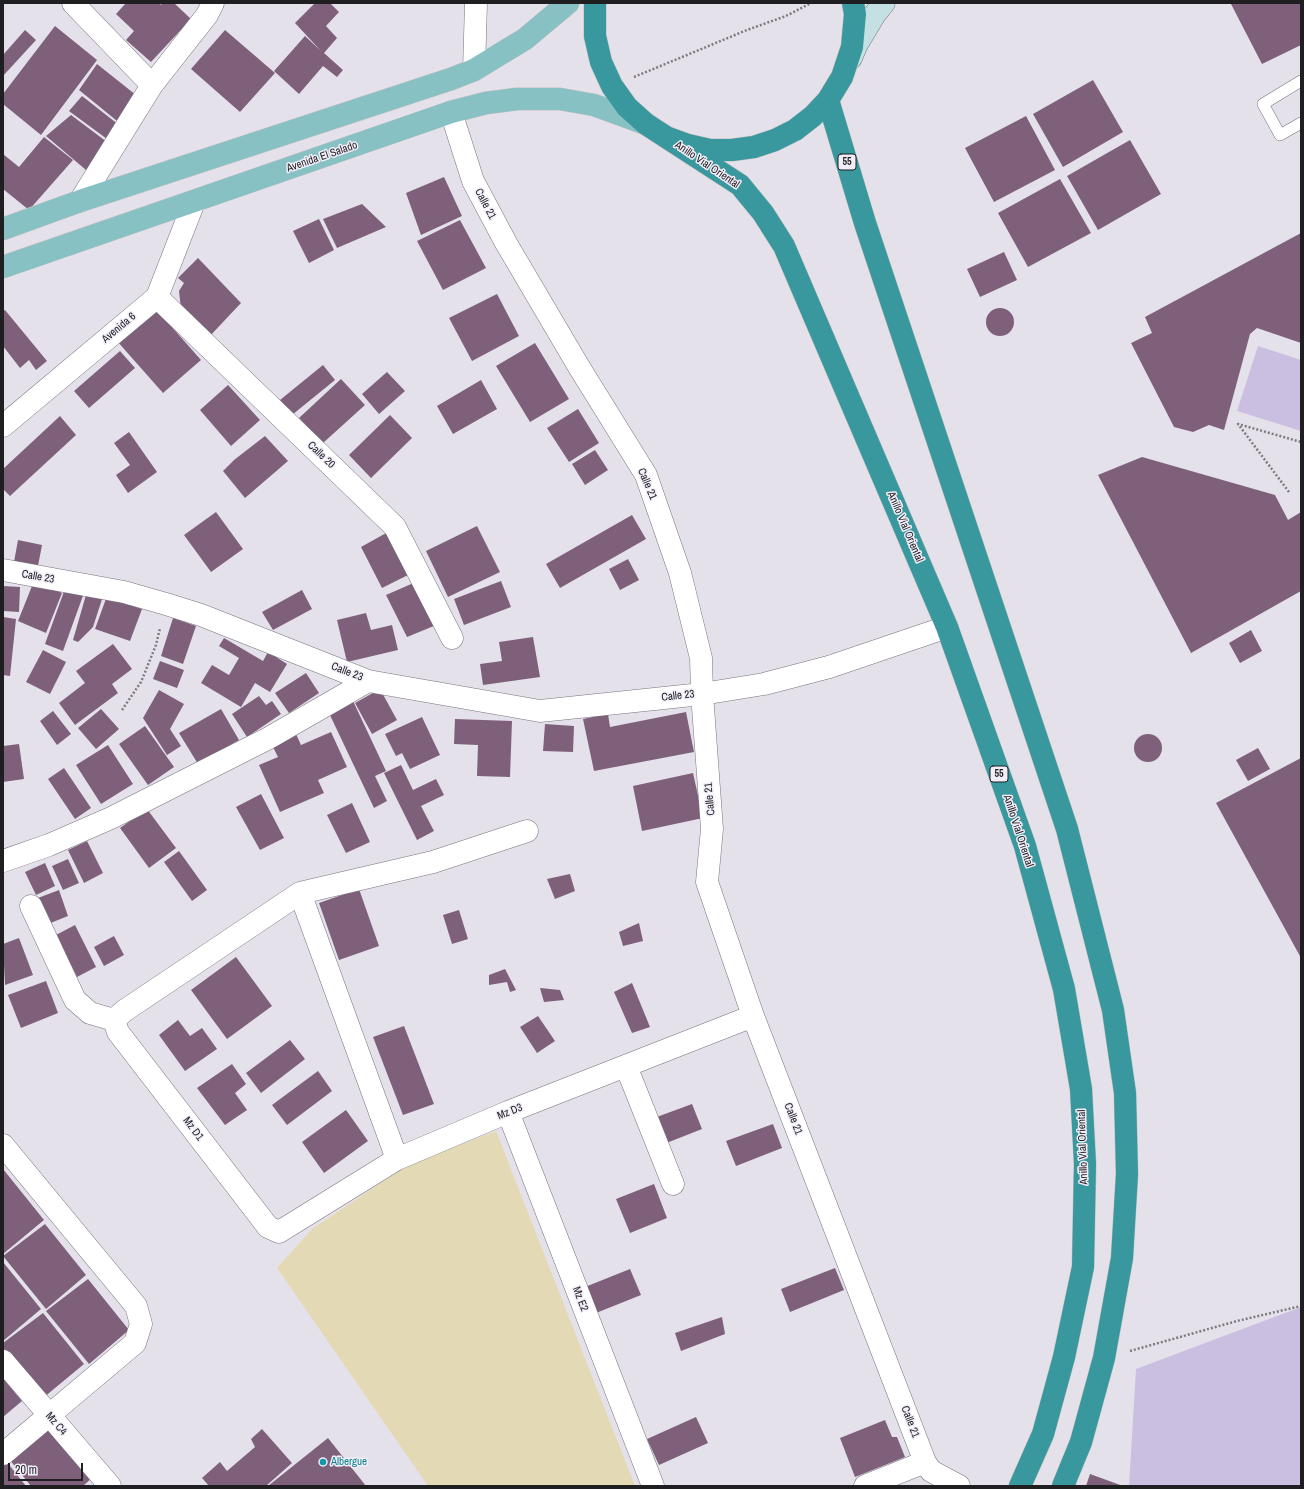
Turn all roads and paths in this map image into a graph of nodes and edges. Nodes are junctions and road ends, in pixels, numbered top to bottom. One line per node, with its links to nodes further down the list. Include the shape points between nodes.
1 (73, 3): 12 (street)
2 (213, 3): 12 (street)
3 (476, 3): 9 (street)
4 (568, 3): 9 (main road, via 524,39)
5 (595, 3): 13 (highway, via 595,36 600,62)
6 (811, 3): 13 (path, via 786,16)
7 (853, 3): 10 (highway, via 855,14 852,47)
8 (884, 3): 10 (street, via 857,44)
9 (474, 70): 19 (main road, via 451,80)
10 (842, 77): 14 (highway)
11 (1301, 81): 16 (lane, via 1263,104 1280,135)
12 (152, 85): 19 (street)
13 (612, 86): 17 (highway, via 627,107)
14 (828, 100): 18 (highway, via 795,130 754,147 710,150); 47 (highway, 55, via 865,223 1067,829 1113,1010 1125,1093 1127,1174 1122,1258)
15 (451, 112): 17 (main road, Avenida El Salado, via 486,103 517,99 560,99 594,105); 20 (main road, Avenida El Salado); 32 (street, Calle 21, via 476,188 575,360 646,475 680,573 701,658)
16 (1301, 123)
17 (646, 124): 18 (highway)
18 (666, 137): 29 (highway, Anillo Vial Oriental / 55, via 740,185 763,213 784,246)
19 (80, 201): 21 (main road)
20 (194, 202): 22 (main road, Avenida El Salado); 23 (street, Avenida 6)
21 (3, 229)
22 (3, 267)
23 (157, 297): 24 (street, Avenida 6); 30 (street, Calle 20, via 395,527)
24 (3, 426)
25 (1301, 442): 26 (path, via 1238,424)
26 (1289, 492)
27 (3, 570): 28 (street, Calle 23, via 124,592)
28 (166, 604): 31 (street, Calle 23, via 201,615); 33 (path, via 156,645 141,682)
29 (947, 627): 32 (street, Calle 23, via 829,667 764,684); 56 (highway, Anillo Vial Oriental / 55, via 1025,846 1064,988 1081,1089 1085,1164 1083,1266 1064,1357 1043,1434)
30 (452, 638)
31 (368, 681): 32 (street, Calle 23, via 540,711); 35 (street, via 267,739 111,818 49,846)
32 (702, 694): 38 (street, Calle 21, via 712,829 707,882)
33 (122, 710)
34 (527, 831): 36 (street, via 433,862)
35 (3, 862)
36 (300, 893): 39 (street); 43 (street)
37 (31, 906): 39 (street, via 75,1000 90,1013)
38 (753, 1016): 40 (street, Mz D3); 51 (street, Calle 21)
39 (114, 1020): 45 (street, Mz D1, via 118,1032 268,1227)
40 (626, 1066): 41 (street, Mz D3); 44 (street)
41 (508, 1112): 43 (street, Mz D3); 53 (street, Mz E2)
42 (3, 1145): 49 (street, via 136,1306 141,1324 135,1343)
43 (397, 1159): 45 (street, Mz D3)
44 (673, 1184)
45 (279, 1232)
46 (1301, 1306): 47 (path)
47 (1104, 1358): 57 (highway, 55, via 1081,1442)
48 (3, 1361): 49 (street, Mz C4)
49 (49, 1416): 50 (street); 52 (street, Mz C4)
50 (3, 1454)
51 (926, 1473): 54 (street); 55 (street)
52 (110, 1486)
53 (653, 1486)
54 (865, 1486)
55 (959, 1486)
56 (1020, 1486)
57 (1063, 1486)

